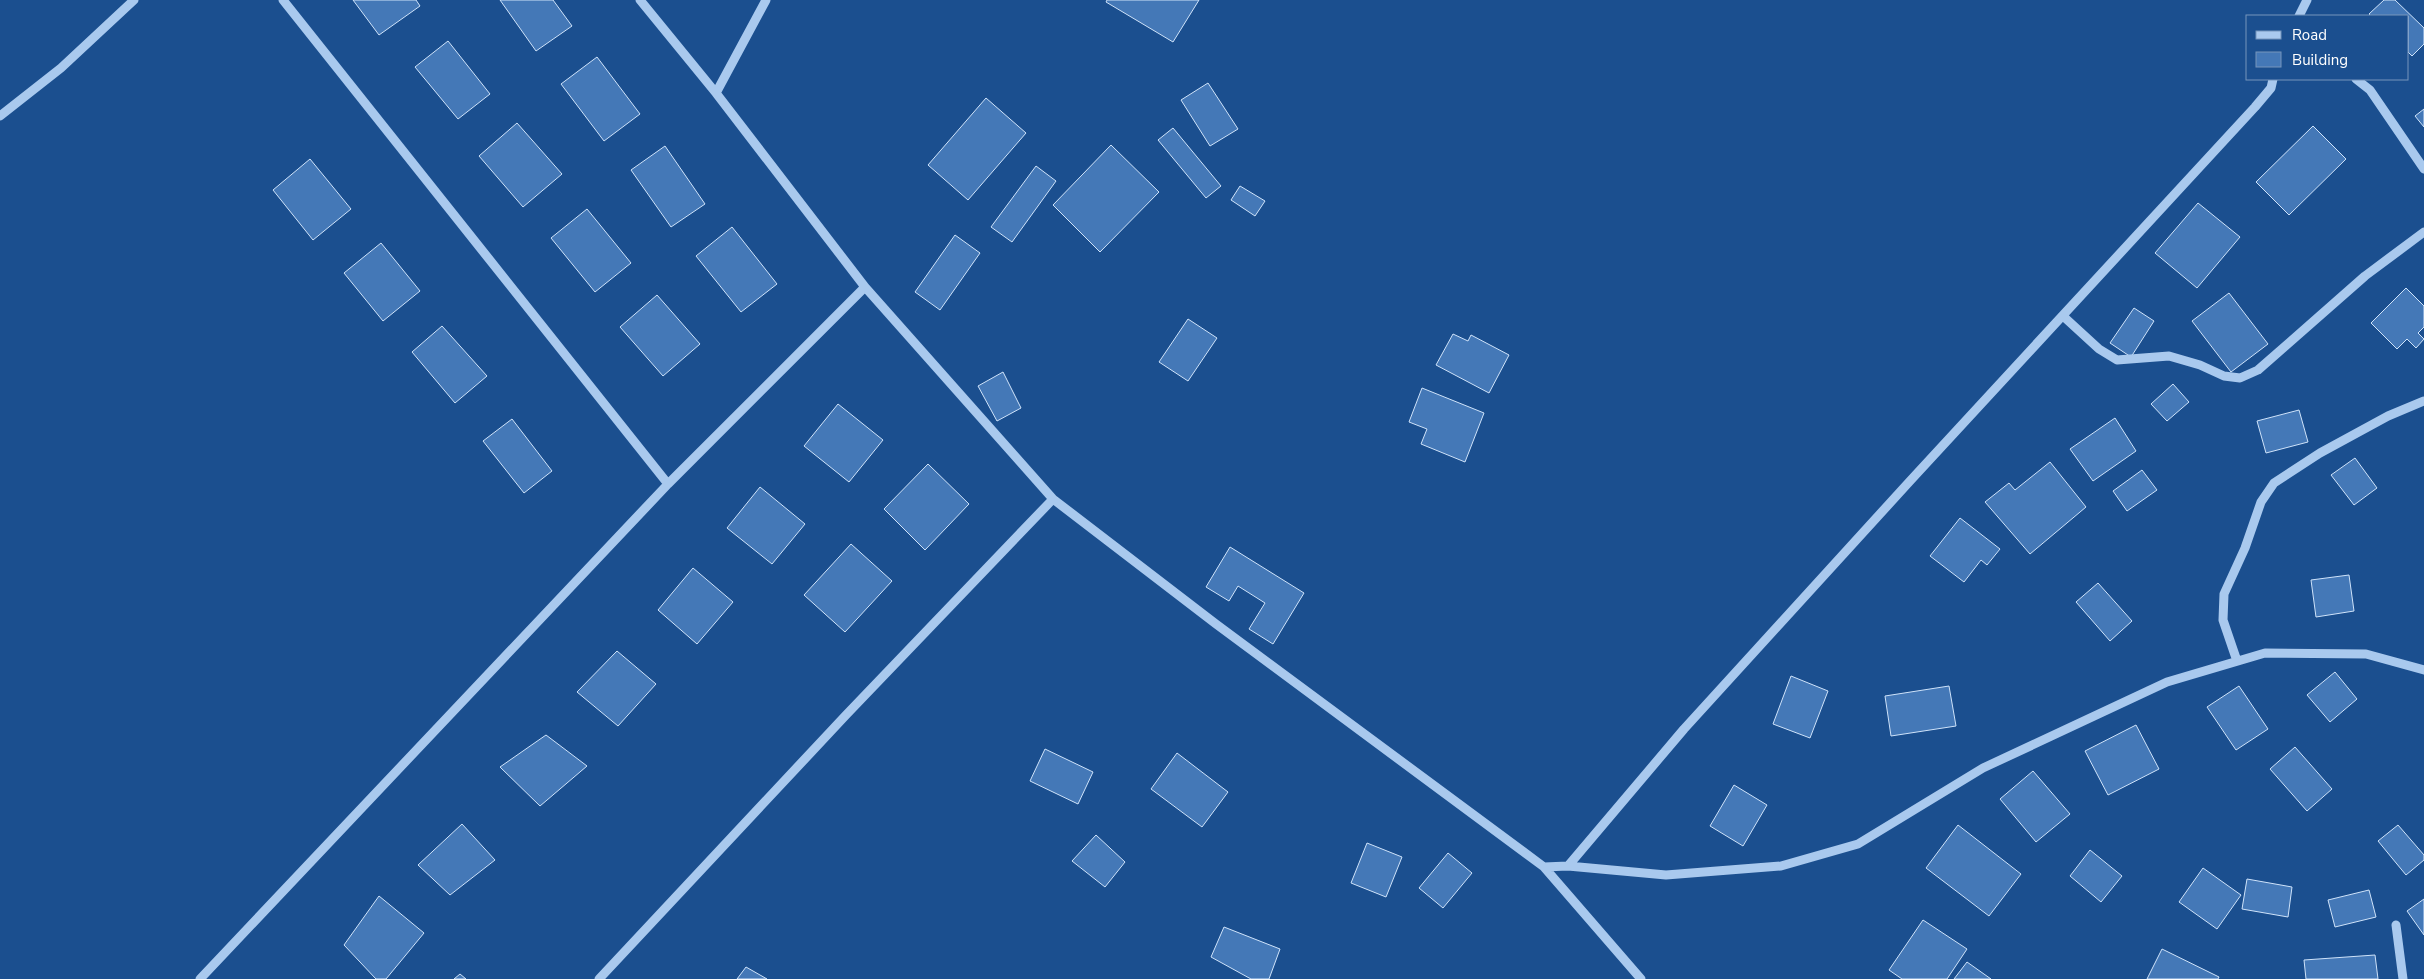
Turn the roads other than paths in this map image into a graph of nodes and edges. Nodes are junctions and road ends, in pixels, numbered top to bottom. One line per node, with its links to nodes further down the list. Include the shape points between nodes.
1 (134, 0): 10 (street, via 61,68)
2 (283, 0): 16 (street)
3 (640, 0): 9 (street)
4 (766, 0): 9 (street)
5 (2307, 0): 6 (street)
6 (2299, 15)
7 (2273, 80): 14 (street, via 2255,107)
8 (2357, 80): 11 (street, via 2370,90)
9 (716, 93): 13 (street)
10 (0, 116)
11 (2424, 169)
12 (2424, 232): 14 (street, via 2365,276 2258,370 2240,378 2224,376 2169,356 2117,360 2098,349)
13 (865, 287): 16 (street); 17 (street)
14 (2062, 316): 20 (street, via 1684,729)
15 (2424, 402): 18 (street, via 2388,416 2320,453 2274,483 2261,502 2246,548 2224,594 2223,620)
16 (668, 484): 23 (street)
17 (1053, 499): 21 (street); 24 (street)
18 (2237, 661): 19 (street, via 2265,653 2366,654); 20 (street, via 2167,682 1983,768 1858,844 1772,867 1666,875)
19 (2424, 670)
20 (1568, 866): 21 (street)
21 (1544, 867): 25 (street)
22 (2396, 925): 26 (street)
23 (200, 979)
24 (599, 979)
25 (1641, 979)
26 (2403, 979)

